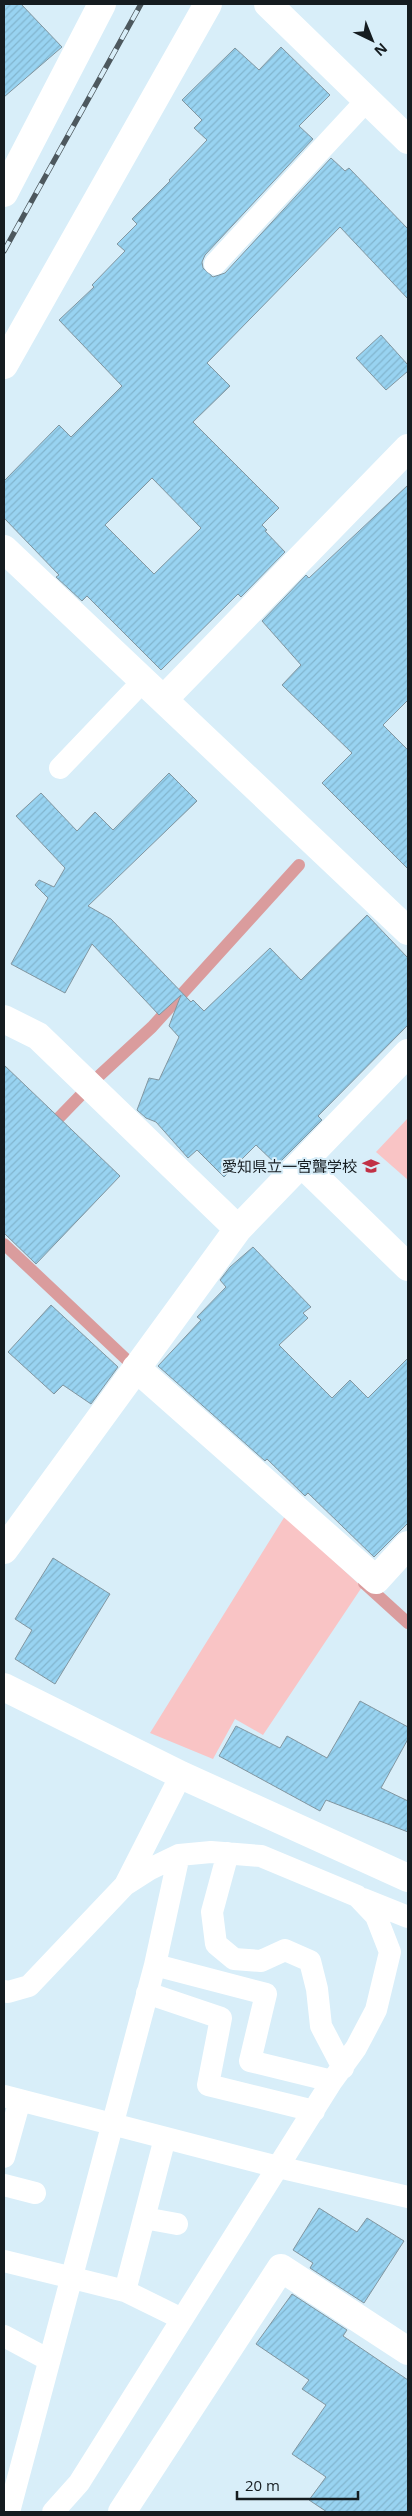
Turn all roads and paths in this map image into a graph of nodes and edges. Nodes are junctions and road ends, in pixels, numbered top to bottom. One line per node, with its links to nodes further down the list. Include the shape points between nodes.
1 (102, 4): 6 (street)
2 (208, 4): 8 (street)
3 (268, 4): 4 (street)
4 (367, 100): 5 (street); 7 (lane)
5 (408, 140)
6 (4, 193)
7 (215, 264)
8 (4, 365)
9 (408, 448): 12 (street)
10 (4, 549): 11 (street)
11 (144, 680): 12 (street); 13 (lane)
12 (164, 699): 14 (street)
13 (60, 768)
14 (408, 931)
15 (4, 1019): 18 (street, via 38,1036)
16 (408, 1053): 17 (street)
17 (302, 1164): 18 (street); 19 (street)
18 (238, 1229): 20 (street)
19 (408, 1267)
20 (136, 1368): 21 (street, via 376,1580); 22 (street)
21 (408, 1545)
22 (4, 1550)
23 (4, 1687): 24 (street)
24 (182, 1775): 27 (street); 28 (lane)
25 (228, 1853): 26 (lane); 29 (lane, via 261,1856); 34 (lane, via 212,1912 216,1944 234,1959 261,1961 285,1950 310,1961 321,2026)
26 (179, 1855): 28 (lane); 31 (lane)
27 (408, 1878)
28 (125, 1885): 32 (lane, via 29,1986)
29 (357, 1896): 30 (lane); 34 (lane, via 376,1916 390,1952 376,2010)
30 (408, 1917)
31 (155, 1965): 33 (lane); 34 (lane, via 266,1994 250,2061)
32 (4, 1991)
33 (147, 1993): 36 (lane, via 221,2018 208,2084); 37 (lane)
34 (337, 2075): 36 (lane)
35 (12, 2098): 37 (lane); 39 (lane)
36 (314, 2111): 40 (lane)
37 (112, 2124): 38 (lane); 47 (lane)
38 (165, 2138): 40 (lane); 44 (lane)
39 (4, 2157)
40 (278, 2167): 43 (lane); 49 (lane)
41 (4, 2185): 42 (lane)
42 (35, 2193)
43 (408, 2197)
44 (144, 2218): 45 (lane); 48 (lane)
45 (176, 2224)
46 (4, 2261): 47 (lane)
47 (72, 2278): 48 (lane); 52 (lane)
48 (125, 2291): 49 (lane)
49 (182, 2319): 54 (lane, via 79,2483)
50 (4, 2336): 52 (lane)
51 (408, 2351): 55 (street, via 281,2268)
52 (50, 2360): 53 (lane)
53 (9, 2512)
54 (53, 2512)
55 (122, 2512)

